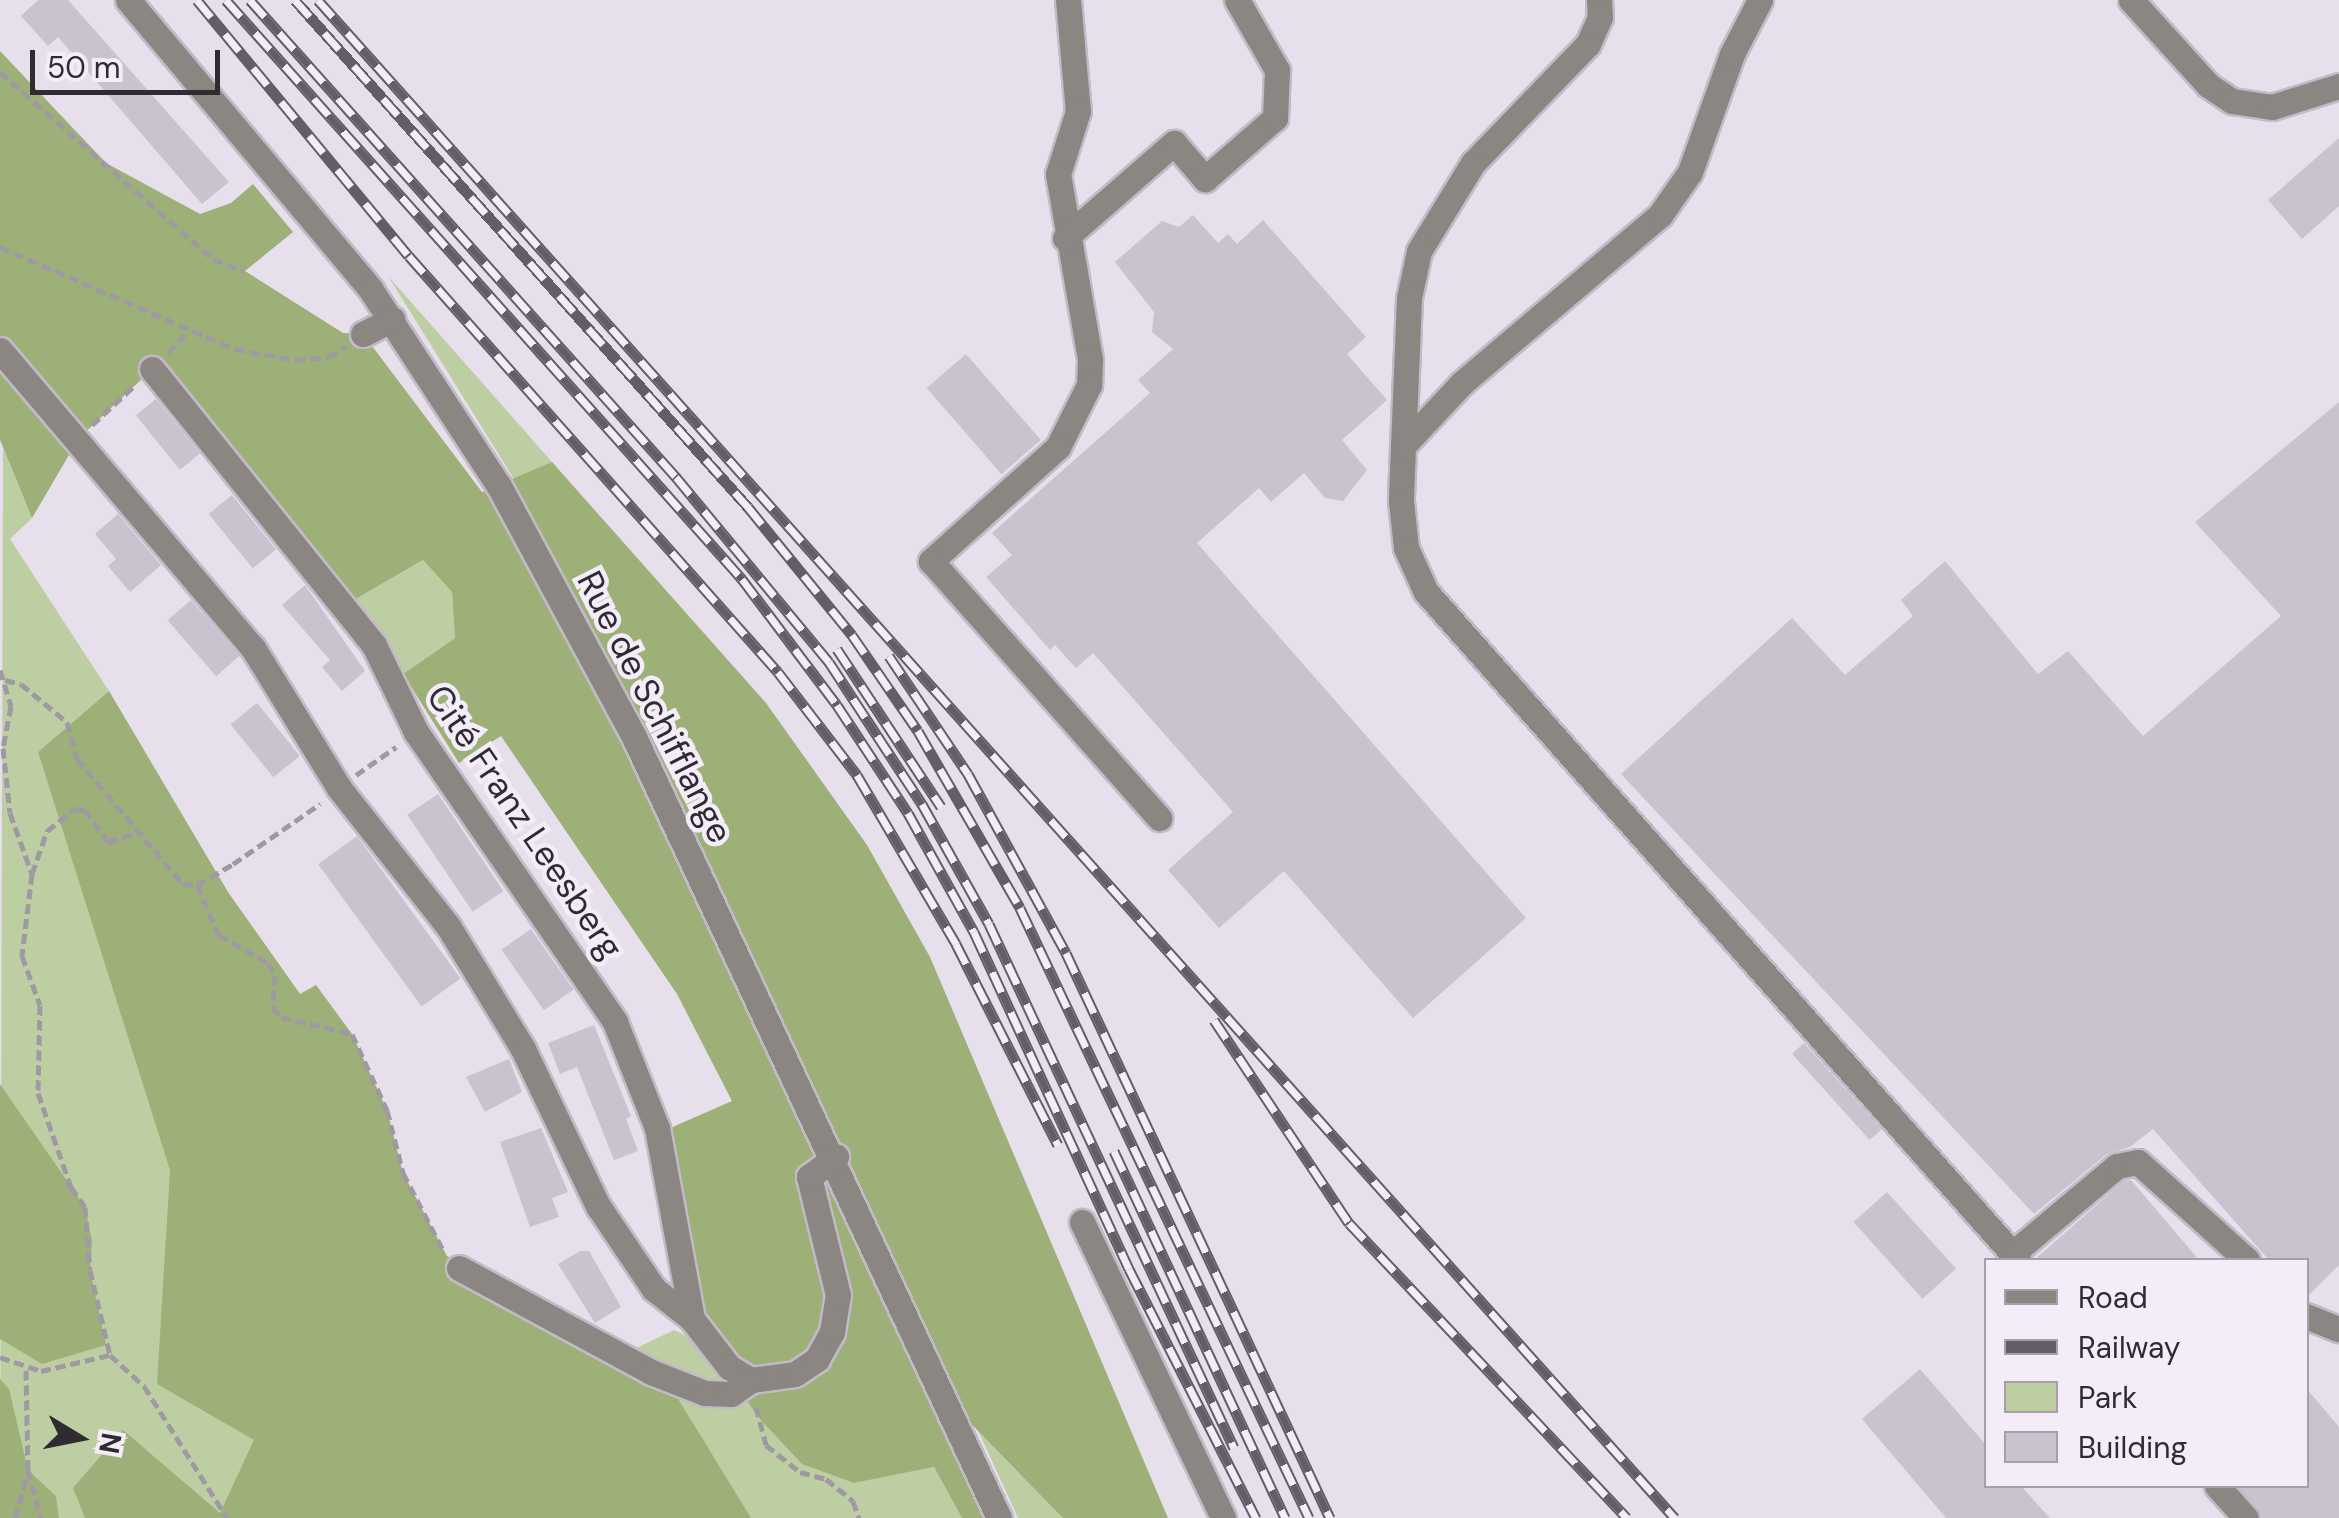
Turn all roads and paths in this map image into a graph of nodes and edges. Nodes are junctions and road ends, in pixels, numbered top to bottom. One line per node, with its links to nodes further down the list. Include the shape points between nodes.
1 (128, 0): 12 (street, Rue de Schifflange)
2 (1068, 0): 9 (street, via 1078,111 1058,174)
3 (1237, 0): 9 (street, via 1277,70 1275,118 1205,179 1174,143)
4 (1599, 0): 18 (street, via 1600,17 1588,44 1473,164 1419,251 1409,298)
5 (1760, 0): 18 (street, via 1732,54 1690,172 1660,215 1462,383)
6 (2131, 0): 8 (street, via 2208,85 2232,102 2272,108)
7 (0, 72): 11 (path, via 213,259)
8 (2339, 86)
9 (1065, 238): 24 (street, via 1090,360 1083,408 1058,448 931,561)
10 (0, 247): 13 (path, via 235,349 296,360 329,357)
11 (244, 271)
12 (392, 318): 13 (street); 28 (street, Rue de Schifflange, via 574,618)
13 (363, 334)
14 (0, 350): 17 (street, Cité Franz Leesberg)
15 (152, 369): 21 (street, Cité Franz Leesberg, via 374,645)
16 (122, 397): 17 (path)
17 (78, 438): 34 (street, Cité Franz Leesberg, via 253,648 339,788 448,926 523,1049 598,1206 654,1289)
18 (1403, 446): 30 (street, via 1406,548 1426,592)
19 (0, 670): 20 (path)
20 (5, 680): 25 (path, via 20,684 67,722 77,759); 26 (path, via 11,706 3,748 10,813)
21 (416, 732): 22 (path); 34 (street, Cité Franz Leesberg, via 614,1022 657,1128)
22 (370, 766)
23 (303, 817): 27 (path)
24 (1160, 818)
25 (136, 833): 26 (path, via 108,842 85,810 74,808 47,831); 27 (path, via 169,872)
26 (32, 874): 36 (path, via 22,956 40,1005 38,1093 71,1187 85,1207 90,1270)
27 (197, 885): 32 (path, via 219,934 275,975 273,1007 281,1018 352,1034 386,1110 403,1173 446,1256)
28 (836, 1157): 39 (street, via 809,1177 838,1295 832,1332 817,1359 795,1374); 46 (street, Rue de Schifflange)
29 (1082, 1222): 47 (street)
30 (2015, 1257): 31 (street, via 2117,1166 2138,1162)
31 (2246, 1258)
32 (460, 1268): 39 (street, via 651,1372 705,1393 731,1394)
33 (2309, 1317): 35 (street)
34 (692, 1319): 39 (street, Cité Franz Leesberg, via 729,1366)
35 (2339, 1329)
36 (110, 1355): 38 (path); 44 (path, via 144,1386)
37 (0, 1358): 38 (path)
38 (26, 1370): 40 (path)
39 (751, 1380): 45 (path, via 766,1445 800,1472 826,1480 852,1501)
40 (28, 1470): 42 (path); 43 (path)
41 (2219, 1488): 48 (street)
42 (14, 1518)
43 (40, 1518)
44 (227, 1518)
45 (859, 1518)
46 (999, 1518)
47 (1224, 1518)
48 (2246, 1518)

